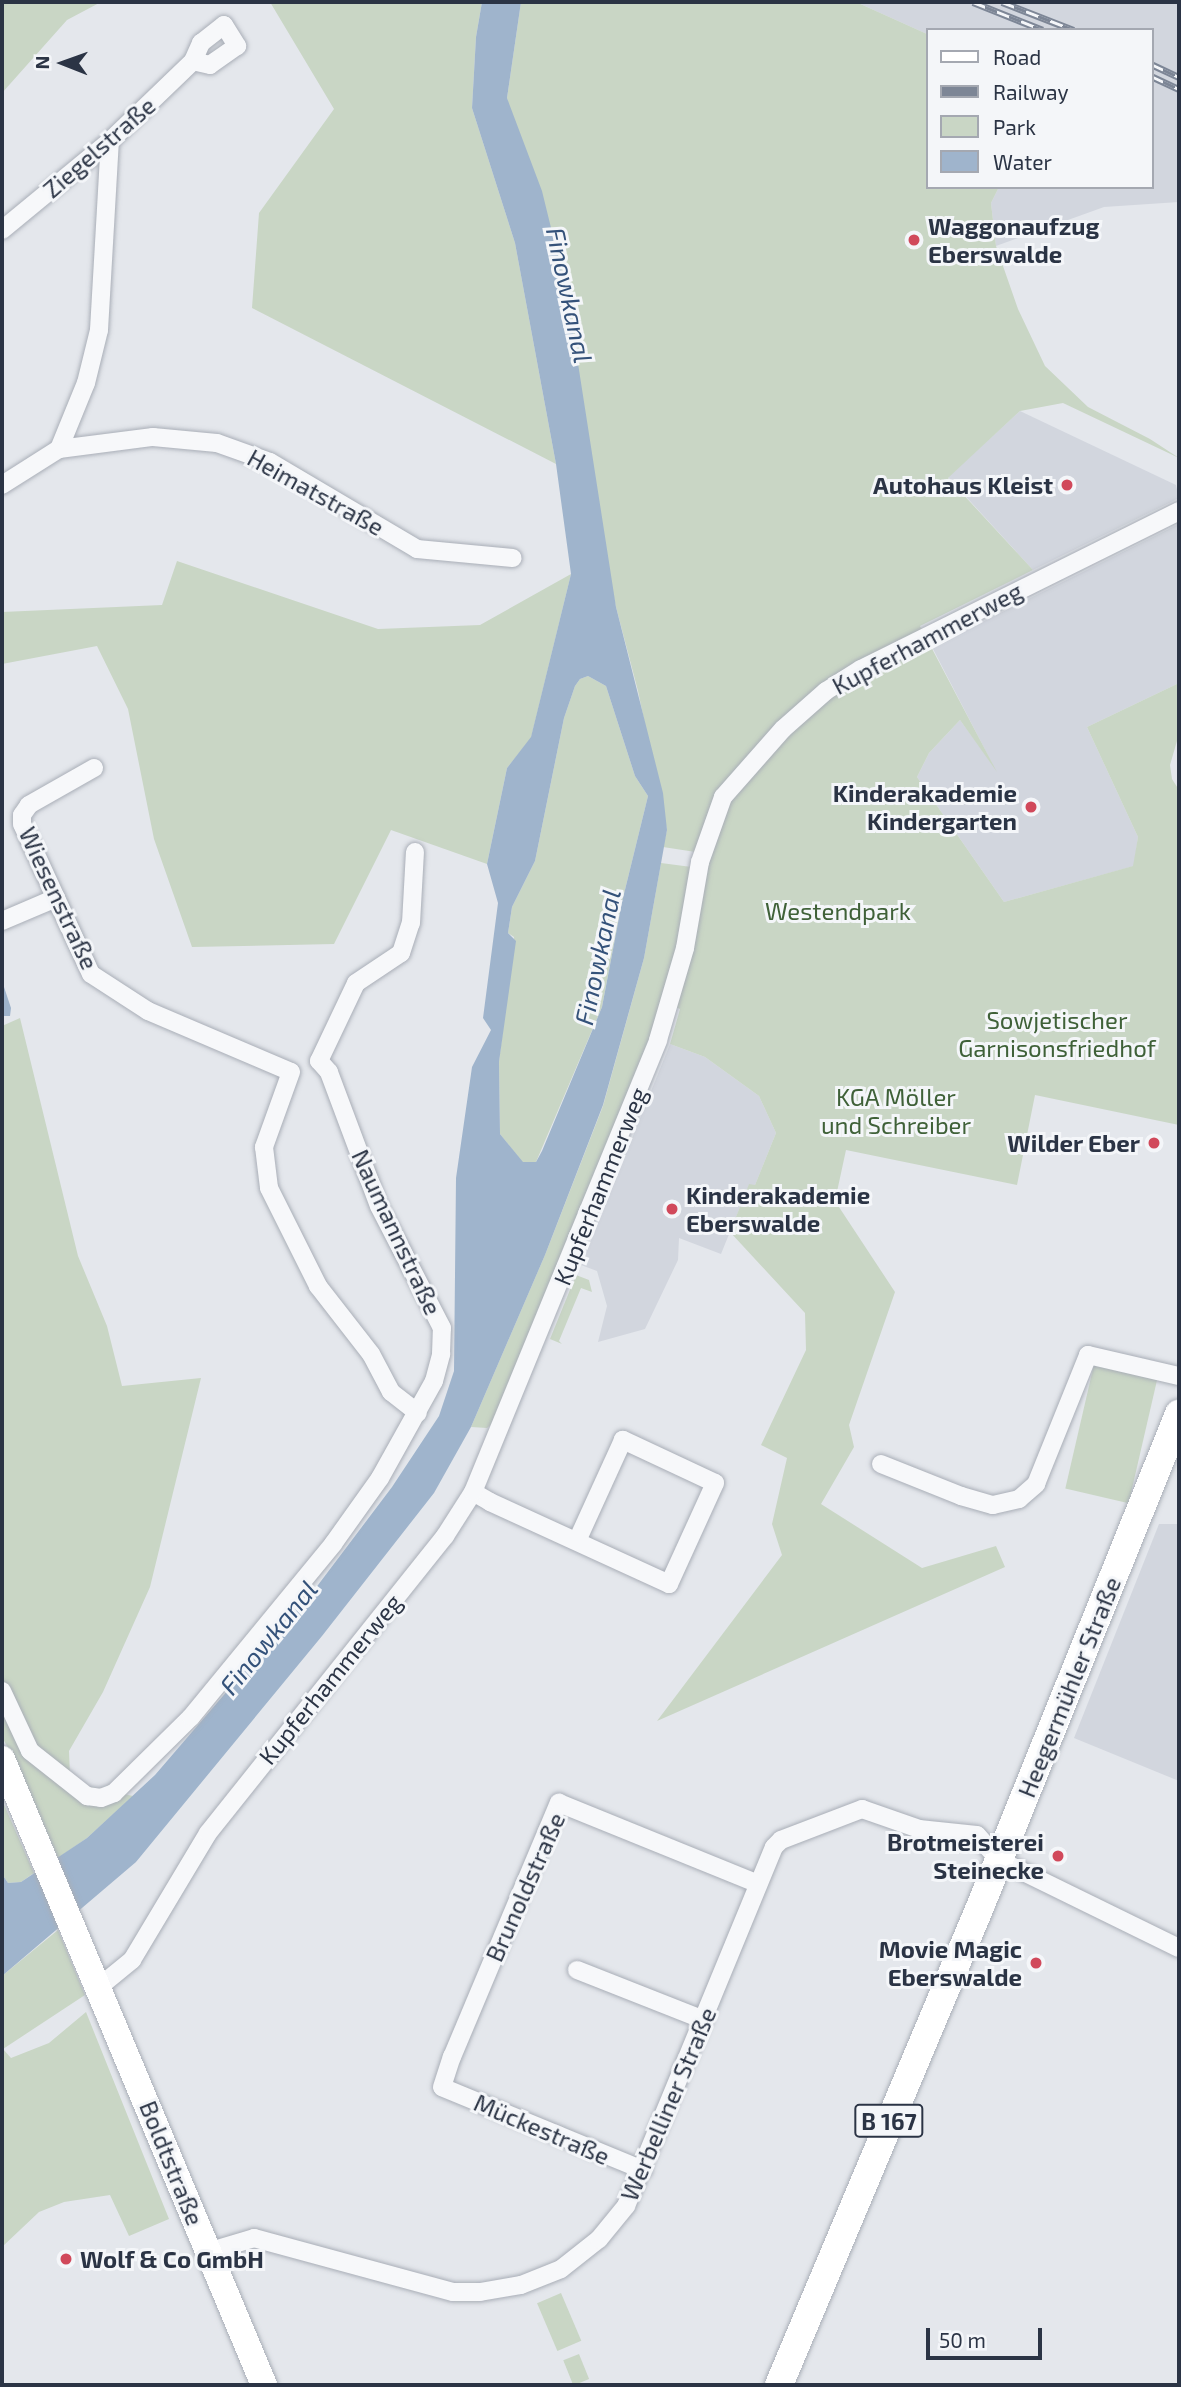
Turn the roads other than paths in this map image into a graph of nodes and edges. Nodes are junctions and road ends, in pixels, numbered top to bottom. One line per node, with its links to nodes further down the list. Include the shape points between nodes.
1 (193, 61): 2 (street, Ziegelstraße)
2 (110, 141): 3 (street, Ziegelstraße); 4 (street, via 99,330 86,383)
3 (2, 230)
4 (59, 449): 5 (street, Heimatstraße); 7 (street, Heimatstraße, via 153,438 217,443 270,462 417,549)
5 (2, 485)
6 (1179, 511): 18 (street, Kupferhammerweg, via 861,669 826,691 783,729 723,797 700,862 685,948 663,1028)
7 (513, 558)
8 (94, 768): 10 (street, Wiesenstraße, via 29,806 22,816)
9 (415, 852): 12 (street, via 411,923 401,953 356,983)
10 (56, 898): 11 (street); 13 (street, Wiesenstraße, via 91,974 148,1011)
11 (5, 920)
12 (319, 1061): 13 (street); 15 (street, Naumannstraße, via 329,1072 379,1206 442,1328 434,1381)
13 (291, 1072): 15 (street, via 264,1147 269,1188 318,1286 371,1353 391,1392)
14 (1179, 1376): 17 (street, via 1088,1355 1037,1484 1019,1499 993,1505)
15 (418, 1413): 20 (street, Naumannstraße, via 380,1478 333,1544 191,1717 114,1793 101,1798 87,1796 30,1751)
16 (1179, 1414): 22 (main road, Heegermühler Straße / B 167)
17 (881, 1464)
18 (473, 1492): 19 (street); 26 (street, Kupferhammerweg, via 438,1545 208,1833 132,1960)
19 (577, 1541): 19 (street, via 669,1584 715,1483 623,1440)
20 (2, 1691)
21 (5, 1766): 26 (main road, Boldtstraße)
22 (999, 1860): 23 (street, Werbelliner Straße, via 977,1835 919,1829 862,1809 781,1840); 24 (street); 32 (main road, Heegermühler Straße / B 167)
23 (758, 1884): 27 (street, Werbelliner Straße); 28 (street, Brunoldstraße, via 559,1803)
24 (1179, 1948)
25 (577, 1970): 27 (street)
26 (99, 1987): 30 (main road, Boldtstraße)
27 (704, 2020): 29 (street, Werbelliner Straße)
28 (442, 2087): 29 (street, Mückestraße)
29 (643, 2170): 30 (street, Werbelliner Straße, via 626,2206 598,2239 561,2269 521,2285 480,2292 433,2289 254,2238)
30 (207, 2252): 31 (main road, Boldtstraße)
31 (264, 2385)
32 (779, 2385)

